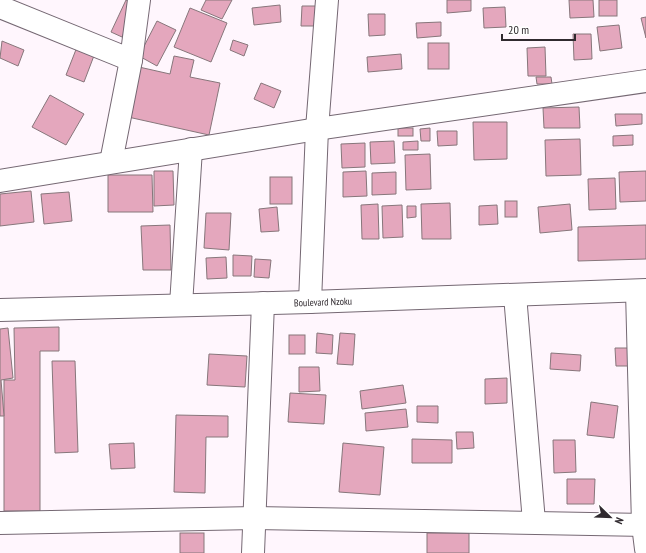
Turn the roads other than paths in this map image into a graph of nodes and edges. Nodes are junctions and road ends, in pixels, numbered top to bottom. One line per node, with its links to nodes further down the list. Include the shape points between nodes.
1 (139, 0): 4 (street)
2 (327, 0): 6 (street)
3 (0, 7): 4 (street)
4 (131, 60): 8 (street)
5 (646, 81): 6 (street)
6 (316, 129): 7 (street); 12 (street)
7 (191, 149): 8 (street); 14 (street)
8 (112, 162): 9 (street)
9 (0, 181)
10 (641, 291): 11 (street, Boulevard Nzoku); 16 (street)
11 (515, 295): 12 (street, Boulevard Nzoku); 18 (street)
12 (310, 302): 13 (street, Boulevard Nzoku)
13 (263, 303): 14 (street, Boulevard Nzoku); 17 (street)
14 (181, 306): 15 (street, Boulevard Nzoku)
15 (0, 310)
16 (643, 405): 20 (street)
17 (255, 518): 18 (street); 19 (street); 22 (street)
18 (534, 522): 20 (street)
19 (0, 523)
20 (645, 525): 21 (street)
21 (646, 549)
22 (253, 553)

